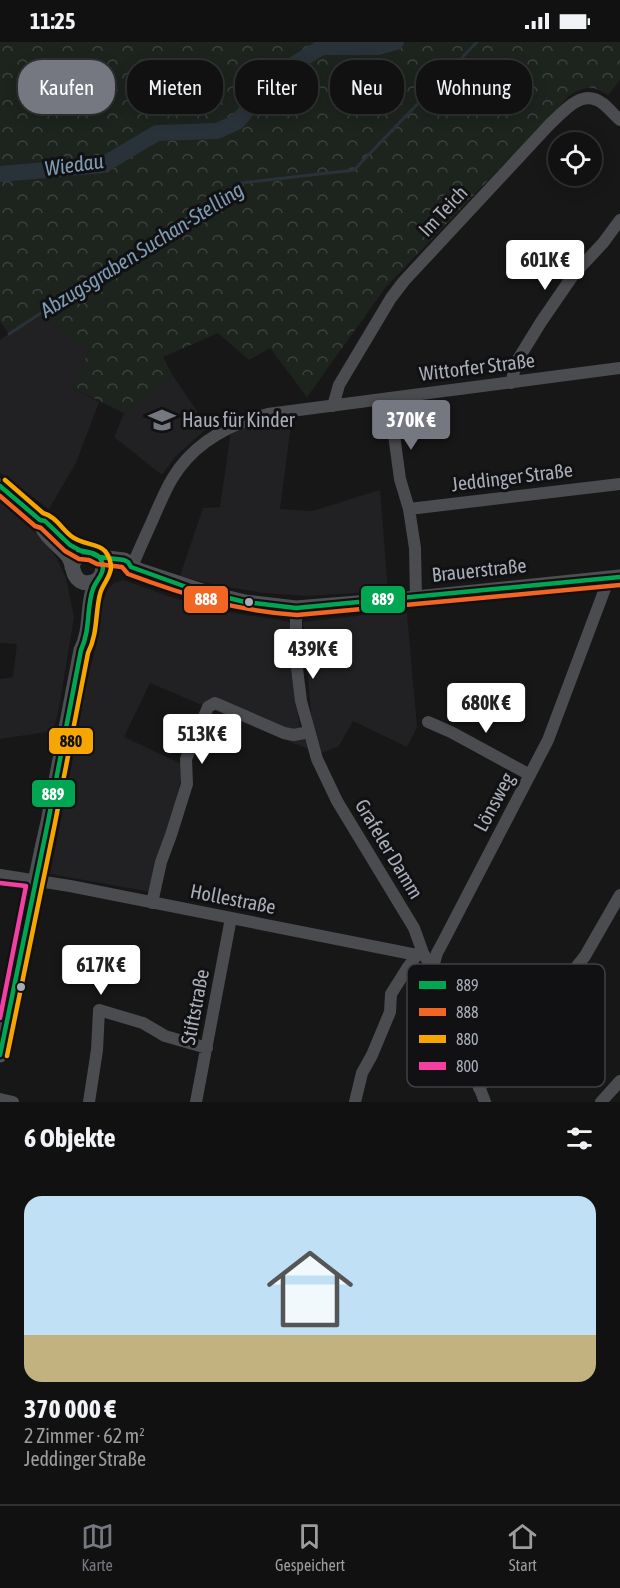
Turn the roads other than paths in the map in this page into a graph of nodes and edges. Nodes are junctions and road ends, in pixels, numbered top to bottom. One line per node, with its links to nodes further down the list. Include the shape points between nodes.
1 (620, 120): 6 (street, Im Teich, via 597,100 585,98 550,124 391,298 339,385)
2 (620, 220): 4 (street, via 574,274 541,322 517,361)
3 (620, 368): 4 (street, Wittorfer Straße)
4 (511, 383): 5 (street, Wittorfer Straße)
5 (389, 398): 6 (street, Wittorfer Straße); 9 (street, via 400,479)
6 (333, 406): 12 (street, Wittorfer Straße, via 248,419 205,442 171,480)
7 (620, 484): 9 (street, Jeddinger Straße)
8 (0, 486): 10 (main road)
9 (409, 509): 16 (street)
10 (40, 520): 11 (main road, via 45,520 70,545); 13 (main road, via 70,559)
11 (92, 555): 12 (main road, Brauerstraße, via 124,560); 13 (main road, via 76,557); 14 (main road, via 103,566)
12 (132, 567): 14 (main road, via 110,570); 17 (main road, Brauerstraße, via 192,589 245,602)
13 (75, 573): 14 (main road, via 88,583); 18 (main road, via 82,597)
14 (100, 577): 18 (main road, via 93,589 86,643)
15 (615, 578): 16 (main road, Brauerstraße); 21 (street, Lönsweg)
16 (416, 597): 17 (main road, Brauerstraße)
17 (296, 608): 20 (street, Grafeler Damm, via 296,660)
18 (81, 650): 23 (main road)
19 (428, 722): 21 (street)
20 (309, 732): 25 (street, via 284,733 215,703 208,707 186,759 188,784 161,862); 28 (street, Grafeler Damm, via 325,778 414,928)
21 (530, 775): 27 (street, Lönsweg)
22 (0, 875): 23 (street, Hollestraße)
23 (35, 880): 25 (street, Hollestraße); 35 (main road)
24 (620, 895): 32 (street)
25 (152, 903): 26 (street, Hollestraße)
26 (231, 918): 28 (street, Hollestraße); 34 (street, Stiftstraße)
27 (444, 939): 28 (street, via 432,949); 31 (street, Lönsweg)
28 (420, 950): 29 (street); 30 (street, Grafeler Damm)
29 (411, 964)
30 (428, 964)
31 (434, 964)
32 (579, 964)
33 (407, 970): 42 (street, via 391,994 390,1012 362,1073)
34 (207, 1047): 40 (street, via 165,1036 143,1023 99,1010); 41 (street, Stiftstraße)
35 (0, 1055)
36 (620, 1081): 44 (street)
37 (479, 1088): 43 (street, Grafeler Damm)
38 (0, 1099): 39 (street)
39 (13, 1102)
40 (89, 1102)
41 (196, 1102)
42 (355, 1102)
43 (485, 1102)
44 (601, 1102)

